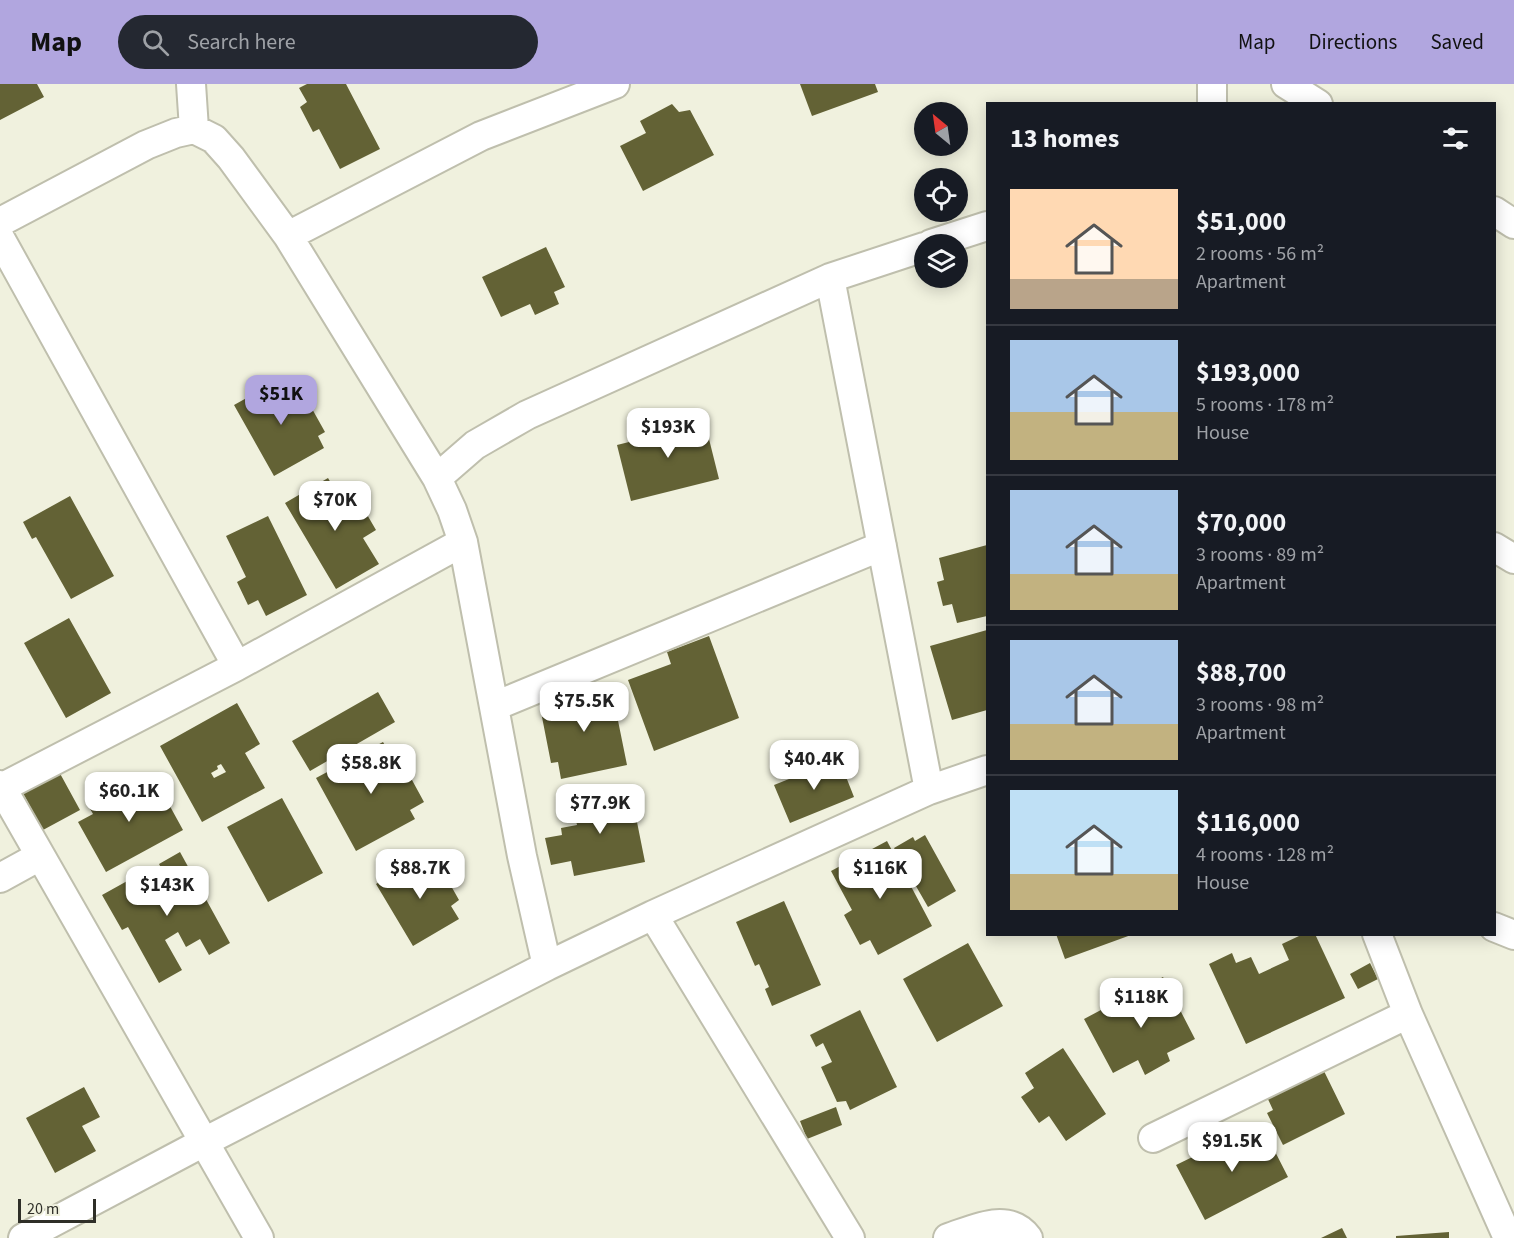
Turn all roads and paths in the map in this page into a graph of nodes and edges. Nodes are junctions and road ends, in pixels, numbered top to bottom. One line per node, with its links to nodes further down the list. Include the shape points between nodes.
1 (191, 84): 7 (street)
2 (615, 84): 13 (street, via 481,136)
3 (1212, 84): 5 (street)
4 (1286, 84): 6 (street)
5 (1212, 102)
6 (1315, 102)
7 (194, 129): 9 (street, via 146,145); 13 (street, via 214,139 231,158)
8 (1496, 212): 10 (street)
9 (0, 222)
10 (1514, 224)
11 (986, 226): 12 (street)
12 (962, 234)
13 (288, 236): 17 (street)
14 (0, 238): 22 (street)
15 (914, 250): 16 (street)
16 (830, 278): 17 (street, via 527,415 475,445); 19 (street)
17 (437, 478): 18 (street)
18 (464, 542): 22 (street); 23 (street)
19 (882, 546): 23 (street); 26 (street)
20 (1496, 548): 21 (street)
21 (1514, 560)
22 (237, 666): 25 (street)
23 (495, 706): 33 (street)
24 (986, 770): 26 (street)
25 (1, 786): 27 (street)
26 (929, 790): 29 (street)
27 (40, 856): 28 (street); 36 (street)
28 (0, 878)
29 (653, 915): 33 (street); 39 (street)
30 (1496, 928): 31 (street)
31 (1514, 935)
32 (1378, 936): 34 (street)
33 (547, 966): 36 (street)
34 (1408, 1014): 35 (street); 42 (street)
35 (1153, 1138)
36 (204, 1142): 37 (street); 38 (street)
37 (23, 1238)
38 (259, 1238)
39 (850, 1238)
40 (948, 1238): 41 (street, via 990,1224 1006,1224 1018,1228)
41 (1028, 1238)
42 (1508, 1238)

